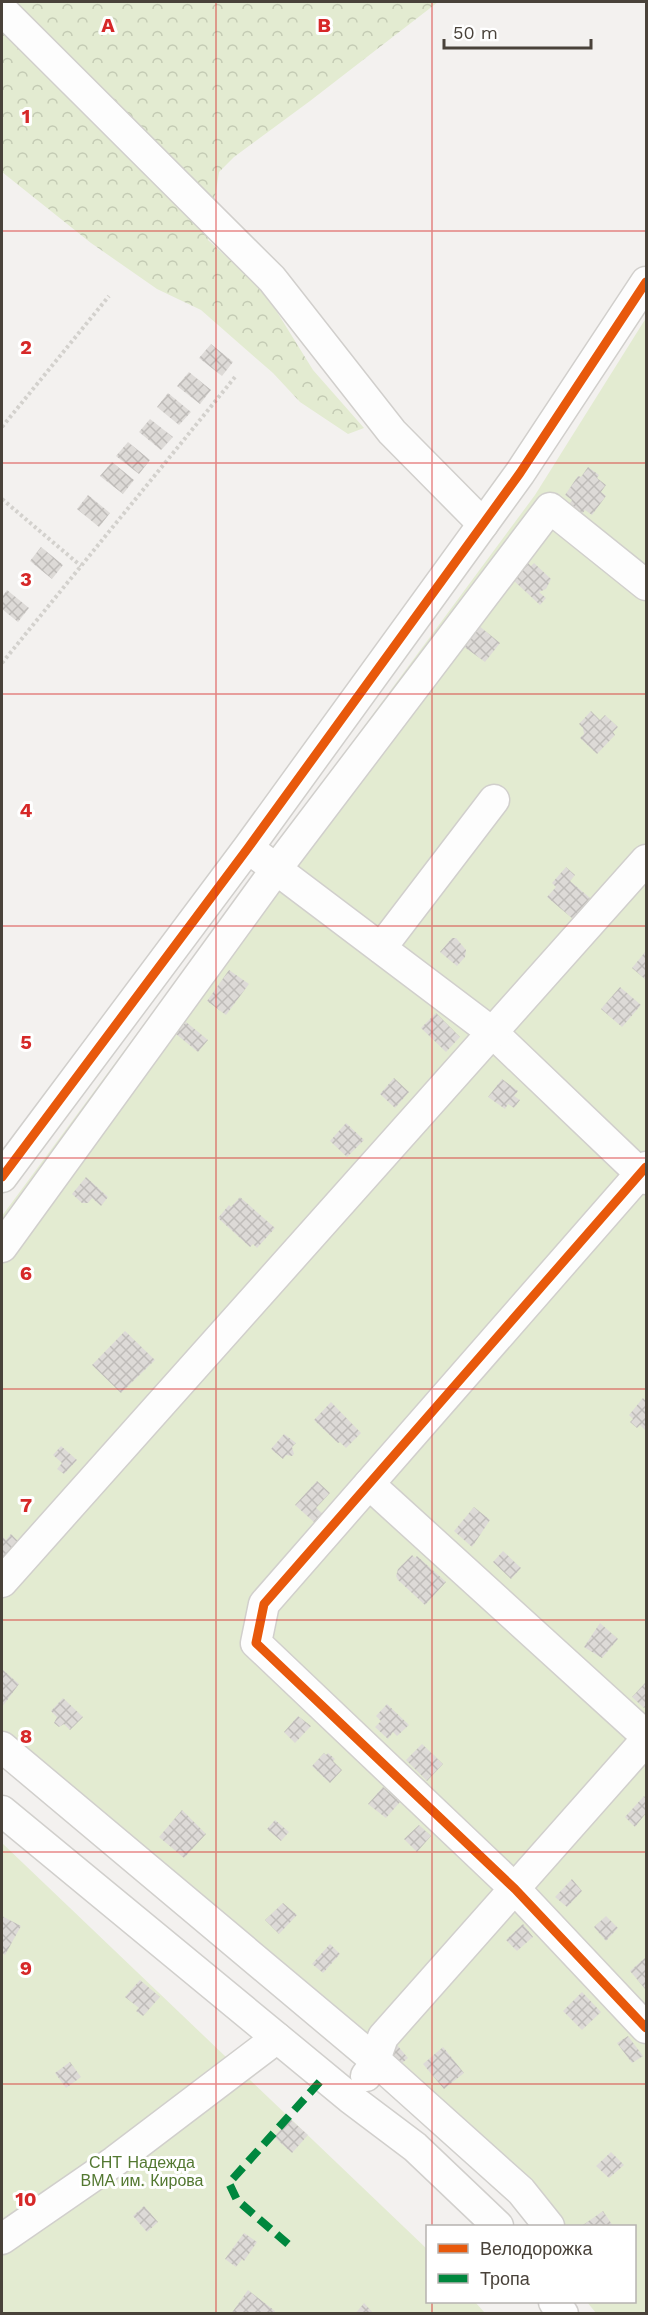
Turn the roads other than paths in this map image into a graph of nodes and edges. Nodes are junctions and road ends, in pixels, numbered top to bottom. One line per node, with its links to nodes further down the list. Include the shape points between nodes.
1 (2, 10): 3 (street, via 272,279 392,432)
2 (646, 282): 3 (street)
3 (483, 524): 6 (street)
4 (646, 583): 8 (street, via 550,508)
5 (494, 800): 9 (street)
6 (248, 848): 8 (street); 12 (street)
7 (646, 860): 10 (street)
8 (277, 868): 9 (street); 13 (street)
9 (381, 948): 10 (street)
10 (493, 1033): 11 (street); 15 (street)
11 (645, 1173): 14 (street)
12 (2, 1178)
13 (2, 1247)
14 (369, 1484): 16 (street); 20 (street, via 264,1604 256,1643)
15 (2, 1582)
16 (646, 1736)
17 (646, 1740): 20 (street)
18 (2, 1747): 23 (street)
19 (2, 1811): 22 (street)
20 (515, 1889): 21 (street); 23 (street, via 383,2037)
21 (646, 2028)
22 (277, 2038): 24 (street); 27 (street, via 115,2161)
23 (375, 2060): 24 (street); 26 (street, via 521,2191)
24 (350, 2098): 25 (street, via 415,2147)
25 (497, 2225)
26 (548, 2225)
27 (2, 2239)

